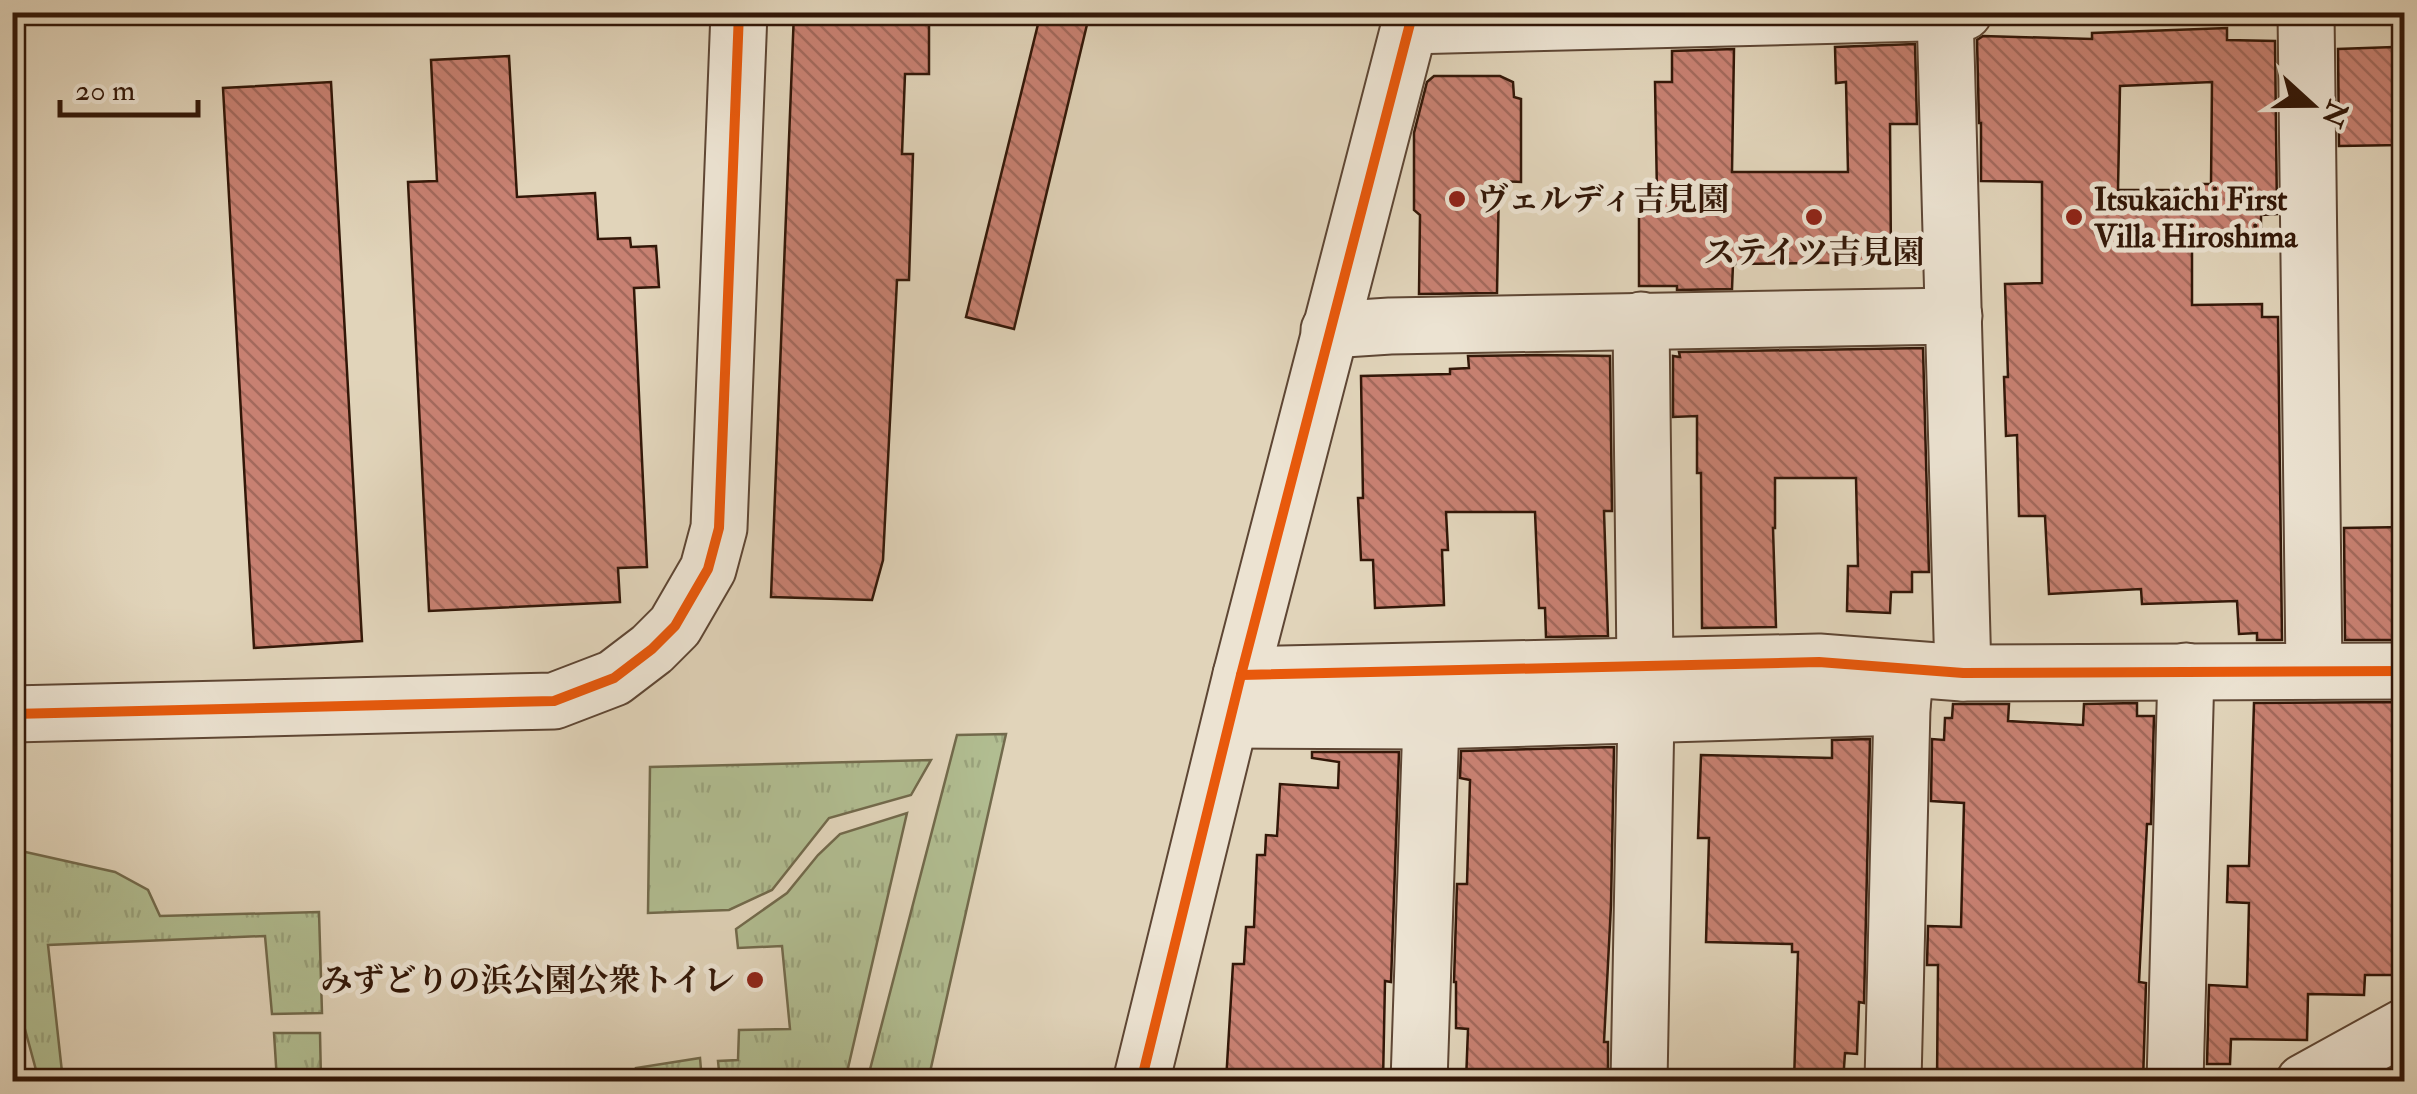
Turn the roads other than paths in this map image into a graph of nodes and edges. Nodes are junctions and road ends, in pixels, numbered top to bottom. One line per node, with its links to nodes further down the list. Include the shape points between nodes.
1 (739, 12): 16 (street, via 719,528 708,569 675,626 652,649 614,678 554,701)
2 (1964, 12): 4 (street)
3 (2306, 12): 9 (street)
4 (1946, 13): 5 (street); 6 (street)
5 (1411, 19): 8 (street)
6 (1954, 316): 7 (street); 12 (street)
7 (1641, 320): 8 (street); 14 (street)
8 (1329, 330): 15 (street)
9 (2314, 670): 10 (street); 11 (street)
10 (2186, 671): 12 (street); 23 (street)
11 (2404, 671)
12 (1963, 674): 13 (street)
13 (1904, 688): 14 (street); 22 (street)
14 (1646, 689): 15 (street); 17 (street); 21 (street)
15 (1236, 698): 17 (street); 19 (street)
16 (12, 714)
17 (1431, 720): 20 (street)
18 (2404, 1028): 24 (street)
19 (1141, 1082)
20 (1419, 1082)
21 (1639, 1082)
22 (1892, 1082)
23 (2175, 1082)
24 (2304, 1082)

